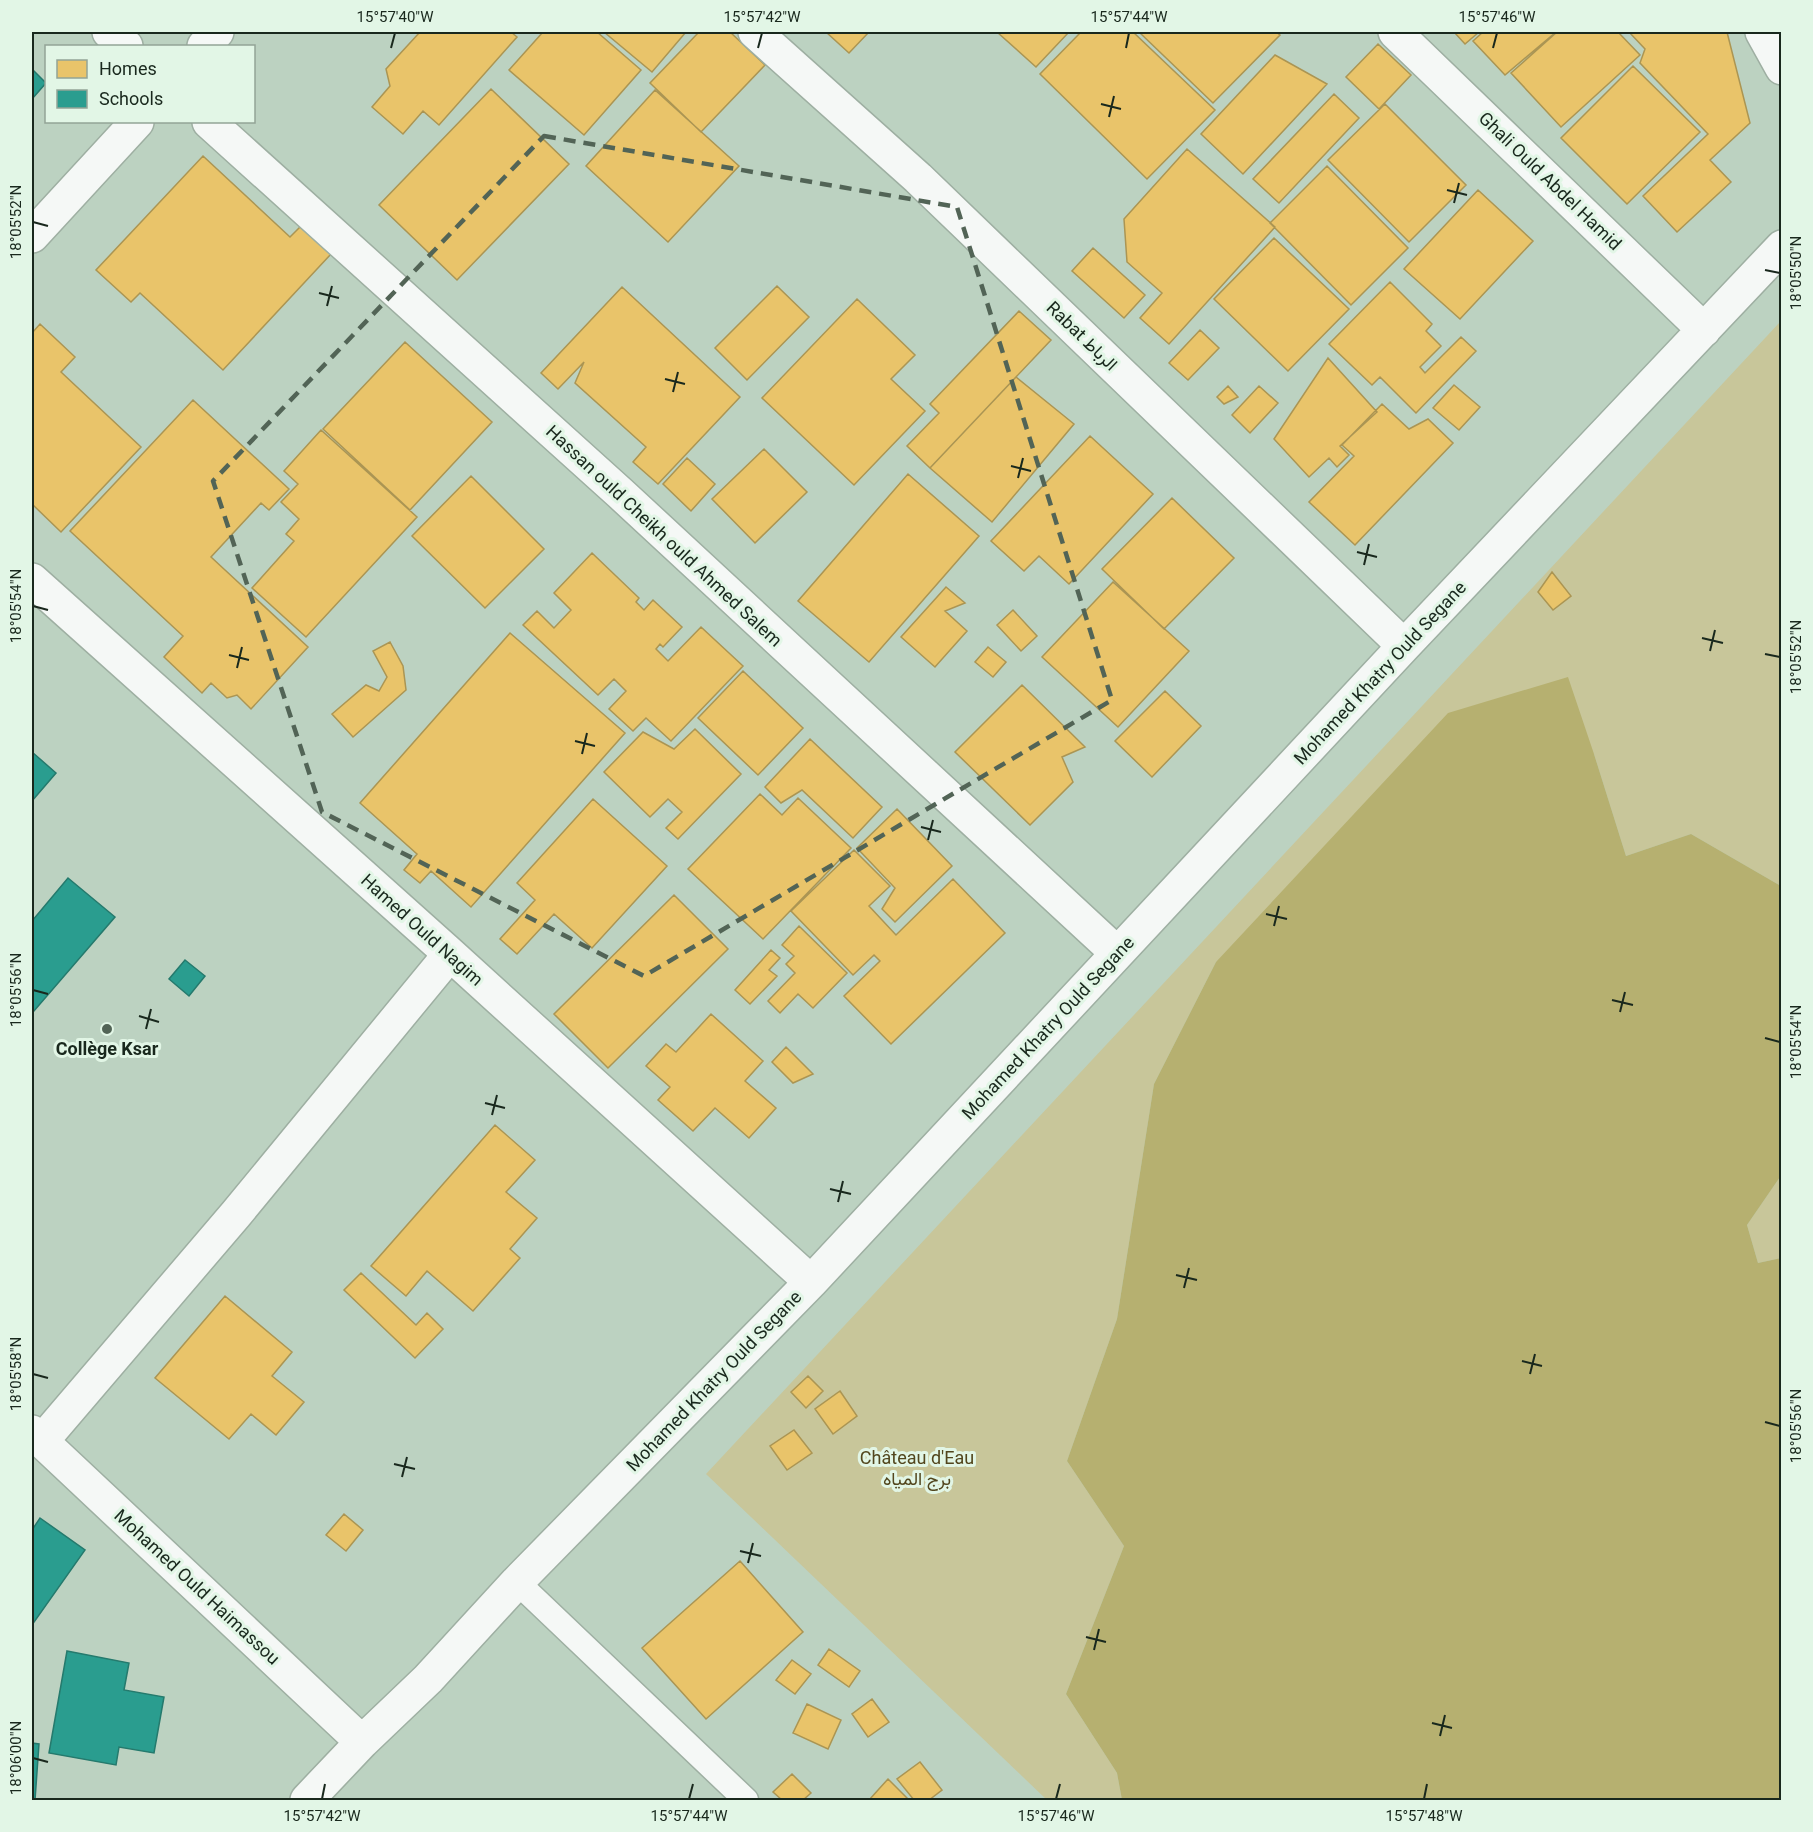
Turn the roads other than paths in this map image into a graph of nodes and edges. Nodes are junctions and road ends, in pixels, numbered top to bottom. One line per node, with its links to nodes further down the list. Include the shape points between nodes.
1 (109, 32): 6 (street)
2 (217, 32): 7 (street)
3 (755, 32): 15 (street, Rabat الرباط, via 918,178)
4 (1395, 32): 13 (street, Ghali Ould Abdel Hamid)
5 (1762, 32): 8 (street)
6 (125, 45)
7 (205, 45)
8 (1782, 68)
9 (135, 123): 11 (street)
10 (209, 123): 16 (street, Hassan ould Cheikh ould Ahmed Salem, via 637,510)
11 (32, 236)
12 (1782, 247): 13 (street, Mohamed Khatry Ould Segane)
13 (1704, 330): 15 (street, Mohamed Khatry Ould Segane)
14 (32, 580): 17 (street, Hamed Ould Nagim)
15 (1404, 646): 16 (street, Mohamed Khatry Ould Segane)
16 (1117, 953): 18 (street, Mohamed Khatry Ould Segane)
17 (450, 954): 18 (street, Hamed Ould Nagim); 19 (street, via 228,1223)
18 (811, 1282): 20 (street, Mohamed Khatry Ould Segane)
19 (37, 1437): 21 (street, Mohamed Ould Haimassou)
20 (517, 1582): 21 (street, Mohamed Khatry Ould Segane); 23 (lane)
21 (362, 1742): 22 (street, Mohamed Khatry Ould Segane)
22 (307, 1800)
23 (746, 1800)

